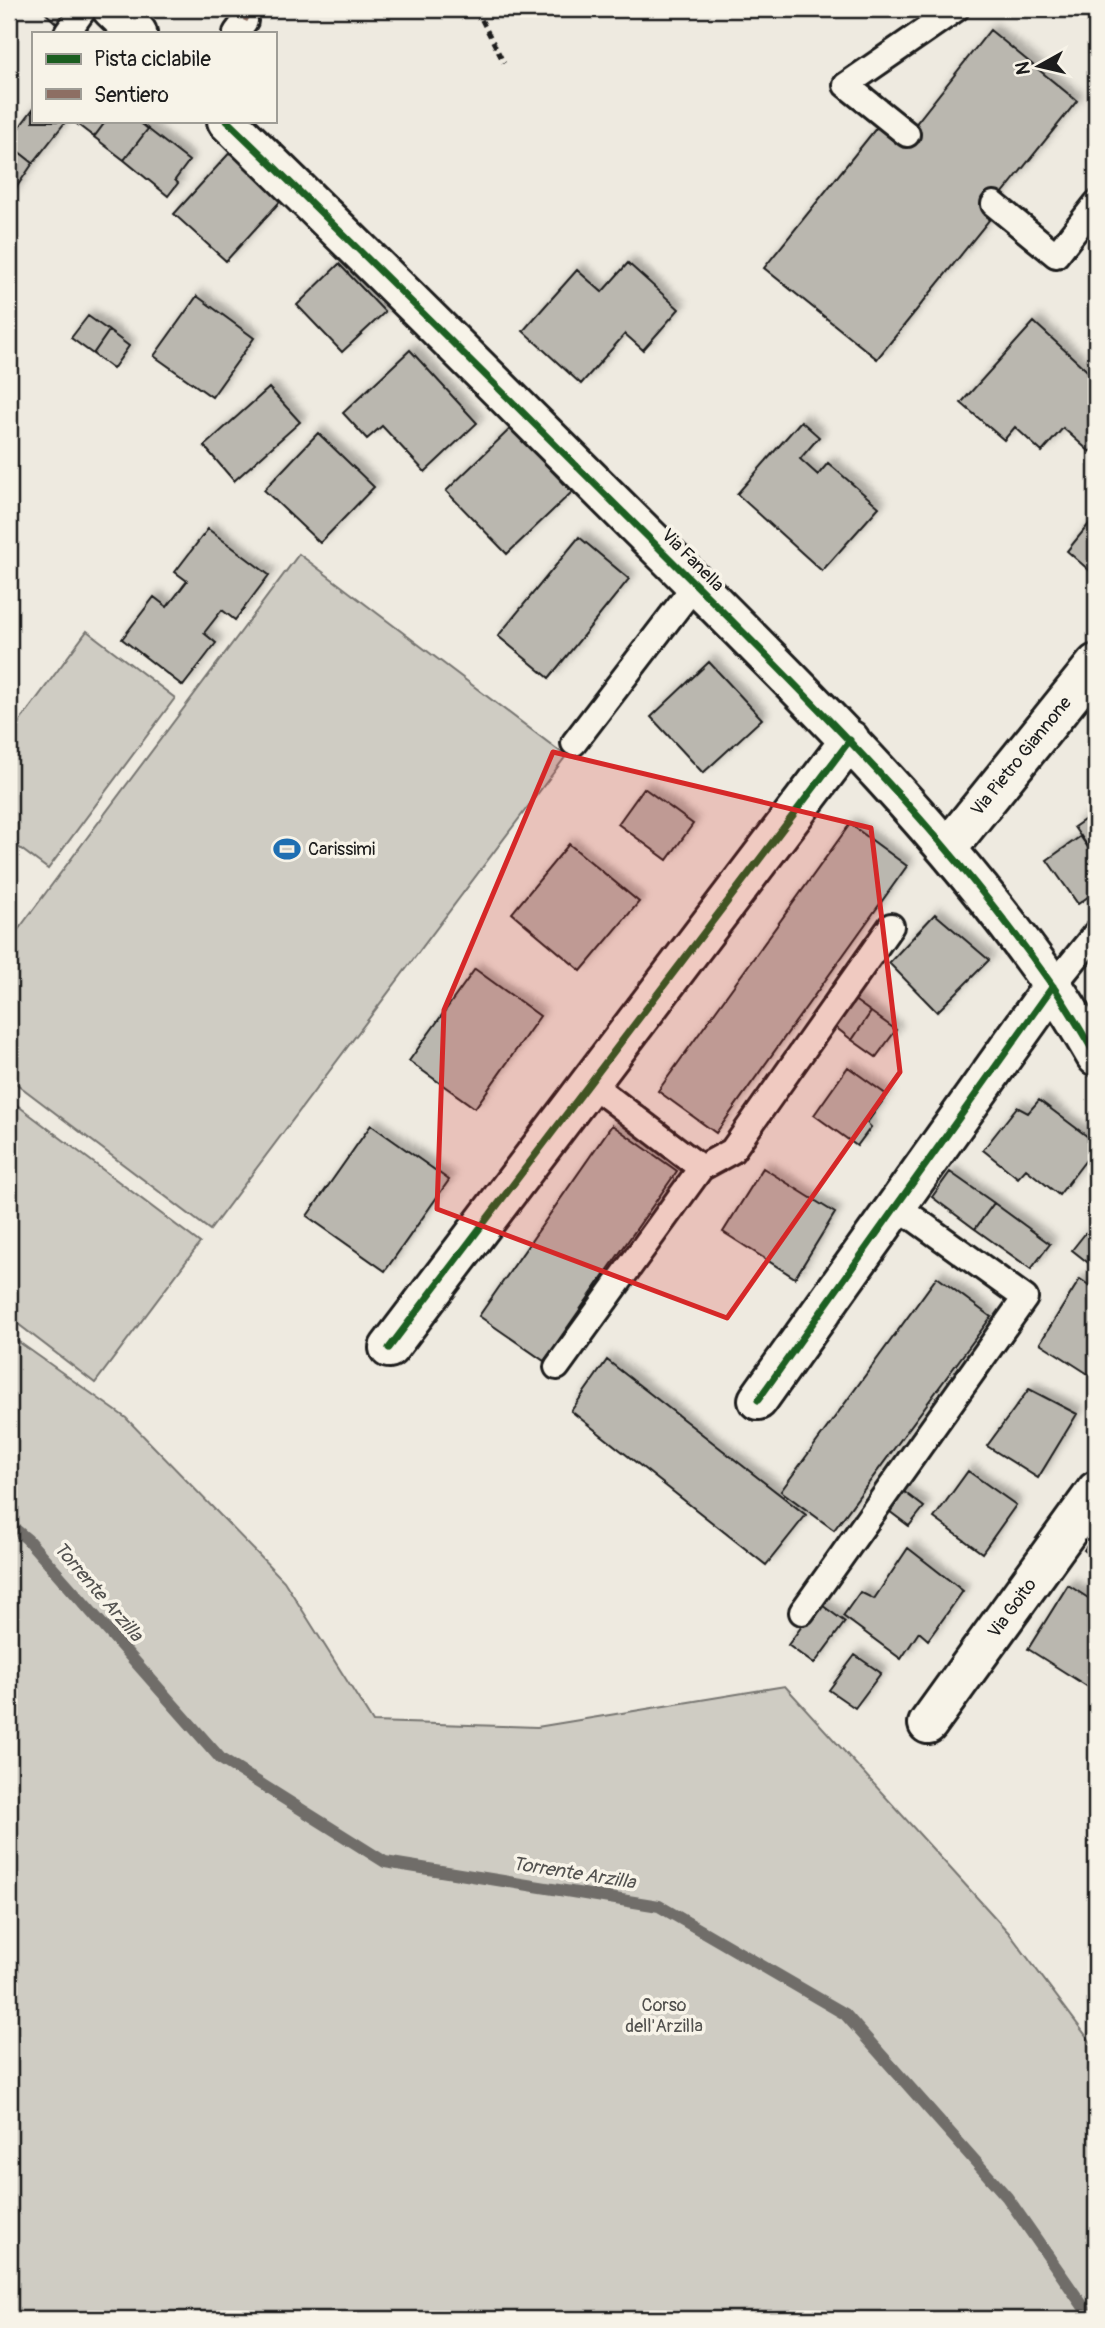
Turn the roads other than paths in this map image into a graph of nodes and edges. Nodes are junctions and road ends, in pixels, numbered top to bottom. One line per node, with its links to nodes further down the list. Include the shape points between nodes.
1 (83, 9): 4 (lane)
2 (112, 9): 5 (street)
3 (956, 9): 7 (lane, via 846,85)
4 (68, 32)
5 (136, 32)
6 (228, 122): 10 (street, Via Fanella)
7 (907, 134)
8 (994, 204): 9 (lane, via 1056,255)
9 (1096, 204)
10 (695, 585): 12 (street, Via Fanella); 13 (lane)
11 (1096, 664): 14 (street, Via Pietro Giannone)
12 (850, 740): 14 (street, Via Fanella); 19 (street)
13 (575, 743)
14 (947, 849): 17 (street, Via Fanella)
15 (891, 926): 20 (lane, via 732,1151)
16 (1096, 933): 17 (lane)
17 (1054, 986): 18 (street, Via Fanella); 21 (street)
18 (1096, 1056)
19 (590, 1083): 20 (lane); 22 (street)
20 (701, 1168): 23 (lane)
21 (897, 1206): 24 (street); 26 (lane, via 1025,1298)
22 (389, 1348)
23 (557, 1367)
24 (758, 1401)
25 (1096, 1491): 27 (street, Via Goito)
26 (802, 1612)
27 (928, 1724)

